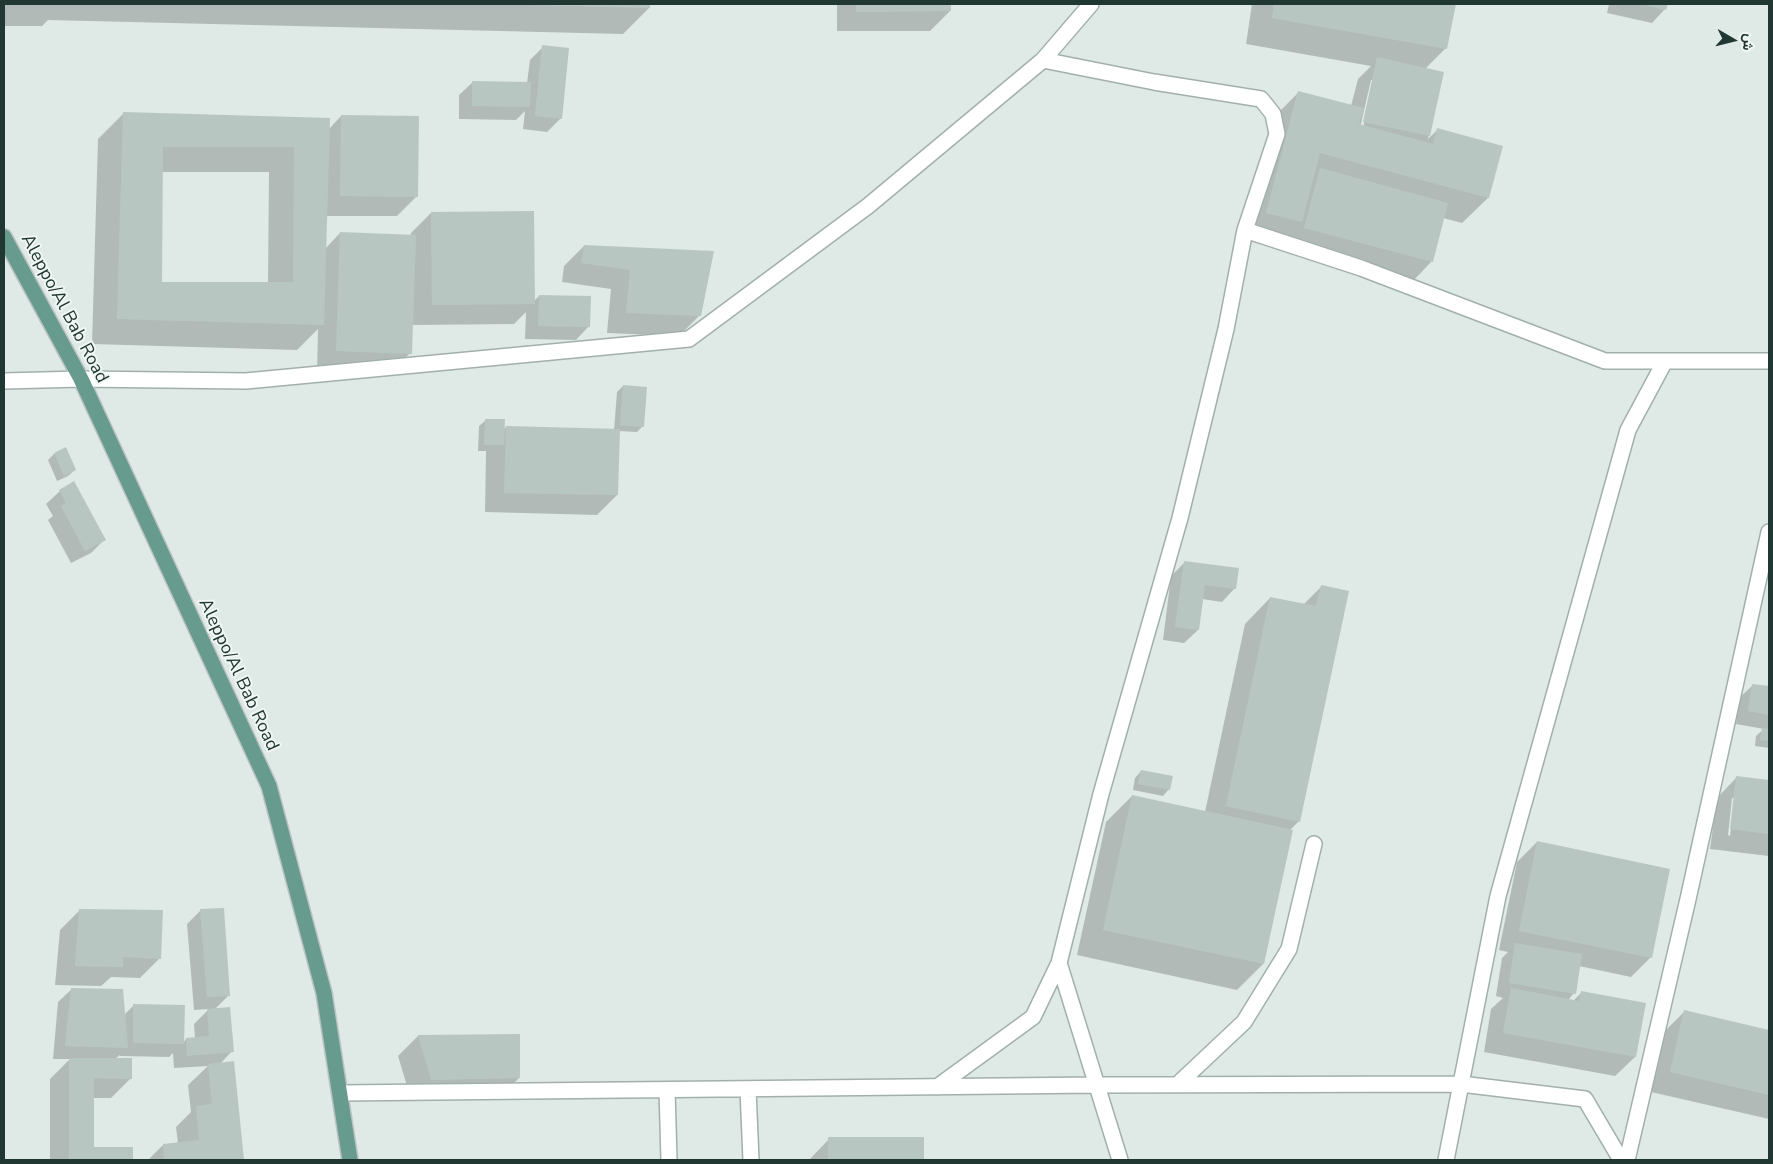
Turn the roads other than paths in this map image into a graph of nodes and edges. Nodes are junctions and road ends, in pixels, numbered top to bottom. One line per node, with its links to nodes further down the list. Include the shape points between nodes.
1 (1091, 4): 2 (street)
2 (1043, 60): 3 (street, via 1261,99 1274,114 1277,134); 7 (street, via 868,206 689,339 246,381)
3 (1245, 230): 5 (street, via 1361,268 1605,362); 11 (street, via 1226,328 1180,518 1101,794)
4 (4, 236): 7 (main road, Aleppo/Al Bab Road)
5 (1665, 361): 6 (street); 12 (street, via 1628,430 1498,896)
6 (1769, 361)
7 (82, 379): 8 (street); 18 (main road, Aleppo/Al Bab Road, via 268,786 324,993)
8 (4, 381)
9 (1769, 532): 25 (street)
10 (1314, 844): 14 (street, via 1289,949 1244,1022)
11 (1059, 963): 13 (street); 15 (street, via 1033,1017)
12 (1461, 1084): 14 (street); 23 (street); 24 (street, via 1585,1098)
13 (1097, 1085): 14 (street); 15 (street); 22 (street)
14 (1177, 1085)
15 (937, 1087): 16 (street)
16 (748, 1089): 17 (street); 21 (street)
17 (667, 1090): 18 (street); 20 (street)
18 (340, 1093): 19 (main road, Aleppo/Al Bab Road)
19 (350, 1160)
20 (669, 1160)
21 (751, 1160)
22 (1120, 1160)
23 (1446, 1160)
24 (1621, 1160)
25 (1627, 1160)

